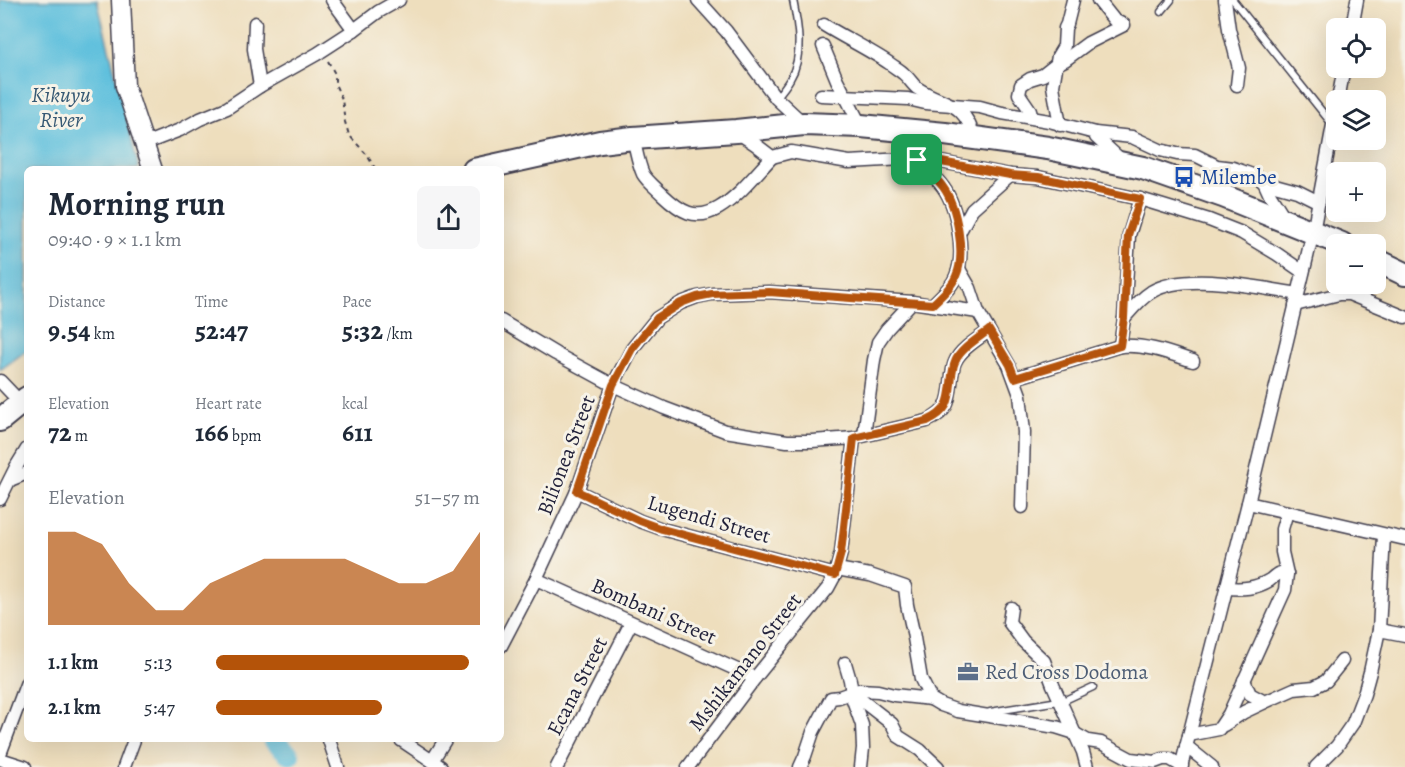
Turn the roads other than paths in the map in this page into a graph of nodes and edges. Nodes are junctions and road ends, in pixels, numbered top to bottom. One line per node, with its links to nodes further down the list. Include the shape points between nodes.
1 (122, 0): 35 (street, via 125,86)
2 (332, 0): 17 (street)
3 (399, 0): 17 (street)
4 (698, 0): 24 (street)
5 (802, 0): 12 (lane)
6 (1073, 0): 19 (street)
7 (1098, 0): 19 (street, via 1114,20 1124,25)
8 (1171, 0): 13 (lane)
9 (1226, 0): 20 (street, via 1239,68)
10 (1233, 0): 27 (lane)
11 (1357, 0): 14 (street)
12 (793, 2): 24 (lane, via 798,57 792,77)
13 (1161, 12)
14 (1354, 18)
15 (255, 23): 21 (street, via 254,49)
16 (824, 25): 25 (street, via 888,62 919,89)
17 (354, 30): 21 (street)
18 (823, 46): 23 (street)
19 (1057, 64): 26 (street, via 1021,85 1019,94); 29 (street, via 1053,86)
20 (1237, 85)
21 (260, 86): 35 (street, via 227,108)
22 (820, 95): 23 (street)
23 (845, 96): 25 (street); 30 (street)
24 (776, 98): 28 (street)
25 (952, 104): 26 (street); 34 (street, via 969,121)
26 (1031, 117): 29 (street)
27 (1326, 117)
28 (804, 124): 30 (highway); 31 (highway)
29 (1060, 125): 32 (street)
30 (861, 126): 34 (highway)
31 (736, 131): 33 (highway); 37 (street)
32 (1095, 133): 39 (street); 43 (street, via 1132,137 1160,150 1195,155)
33 (633, 138): 37 (street, via 644,174 686,213 704,215 720,208); 41 (highway)
34 (974, 138): 39 (highway, via 1048,148)
35 (144, 144): 40 (street)
36 (1329, 150): 45 (street)
37 (772, 157): 38 (street, via 791,152 849,162)
38 (917, 160): 42 (street); 48 (street, via 943,187)
39 (1126, 165): 46 (highway)
40 (152, 166)
41 (492, 166)
42 (1010, 175): 44 (street, via 1038,177); 48 (street, via 972,209)
43 (1264, 182): 45 (street); 46 (street)
44 (1140, 199): 52 (street, via 1242,233); 58 (street, via 1128,235)
45 (1319, 202): 47 (street)
46 (1286, 221): 47 (highway)
47 (1313, 232): 49 (highway); 52 (street)
48 (959, 233): 51 (street)
49 (1326, 237)
50 (1386, 265): 53 (highway)
51 (959, 268): 56 (street, via 955,279); 57 (street)
52 (1303, 272): 54 (street)
53 (1405, 274)
54 (1296, 300): 58 (street, via 1248,286 1201,282 1170,285 1151,292); 59 (street, via 1349,294); 75 (street)
55 (912, 302): 56 (street, Bilionea Street); 66 (street, Bilionea Street, via 769,292 697,297 657,318 632,349); 69 (street, Mshikamano Street, via 878,342)
56 (933, 304): 57 (street, Bilionea Street)
57 (978, 312): 61 (street)
58 (1124, 318): 62 (street)
59 (1405, 318)
60 (504, 323): 66 (street)
61 (989, 330): 64 (street); 69 (street, via 957,357 950,397 939,416)
62 (1120, 346): 63 (street, via 1151,348); 64 (street)
63 (1193, 361)
64 (1015, 378): 76 (street, via 1024,432)
65 (0, 381): 67 (street)
66 (613, 385): 69 (street, via 733,433 787,441); 73 (street, Bilionea Street)
67 (24, 400): 68 (highway)
68 (0, 420)
69 (859, 436): 80 (street, Mshikamano Street)
70 (24, 453): 72 (street)
71 (24, 474): 72 (street)
72 (10, 480): 74 (street)
73 (577, 491): 80 (street, Lugendi Street, via 662,529); 82 (street, Bilionea Street)
74 (0, 499)
75 (1248, 503): 77 (street); 83 (street)
76 (1022, 507)
77 (1287, 512): 78 (street); 81 (street, via 1282,529)
78 (1384, 535): 79 (street); 86 (street)
79 (1405, 539)
80 (836, 572): 91 (street, Mshikamano Street, via 828,588); 96 (street, Lugendi Street, via 870,575 905,587 921,679)
81 (1287, 574): 83 (street, via 1278,574 1253,588); 92 (street, via 1285,590)
82 (536, 579): 85 (street, Bombani Street); 88 (street, Bilionea Street)
83 (1226, 588): 102 (street)
84 (1011, 608): 97 (street, via 1010,622 1044,661)
85 (631, 623): 91 (street, Bombani Street); 114 (street, Ecana Street)
86 (1379, 630): 87 (street); 121 (street, via 1353,723)
87 (1405, 635)
88 (504, 639)
89 (1342, 661): 98 (street, via 1326,681)
90 (845, 663): 95 (street)
91 (755, 678): 115 (street, Mshikamano Street)
92 (1244, 680): 98 (street, via 1250,694); 100 (street)
93 (1093, 687): 97 (lane)
94 (24, 690): 107 (street)
95 (851, 692): 96 (street, via 878,691); 116 (street, via 831,698); 117 (street, via 862,725); 118 (street)
96 (931, 699): 99 (street, via 958,711)
97 (1059, 701): 99 (lane); 101 (street)
98 (1265, 702): 100 (street)
99 (972, 712): 101 (street)
100 (1219, 729): 102 (street)
101 (1072, 732): 110 (street, via 1131,759 1170,759); 119 (street)
102 (1188, 740): 110 (street); 120 (street)
103 (133, 742): 112 (street)
104 (330, 742): 113 (street)
105 (404, 742): 109 (street)
106 (444, 742): 109 (street)
107 (0, 754)
108 (0, 759): 111 (street)
109 (437, 764)
110 (1182, 766)
111 (25, 767)
112 (124, 767)
113 (338, 767)
114 (557, 767)
115 (688, 767)
116 (800, 767)
117 (861, 767)
118 (938, 767)
119 (1087, 767)
120 (1212, 767)
121 (1316, 767)

